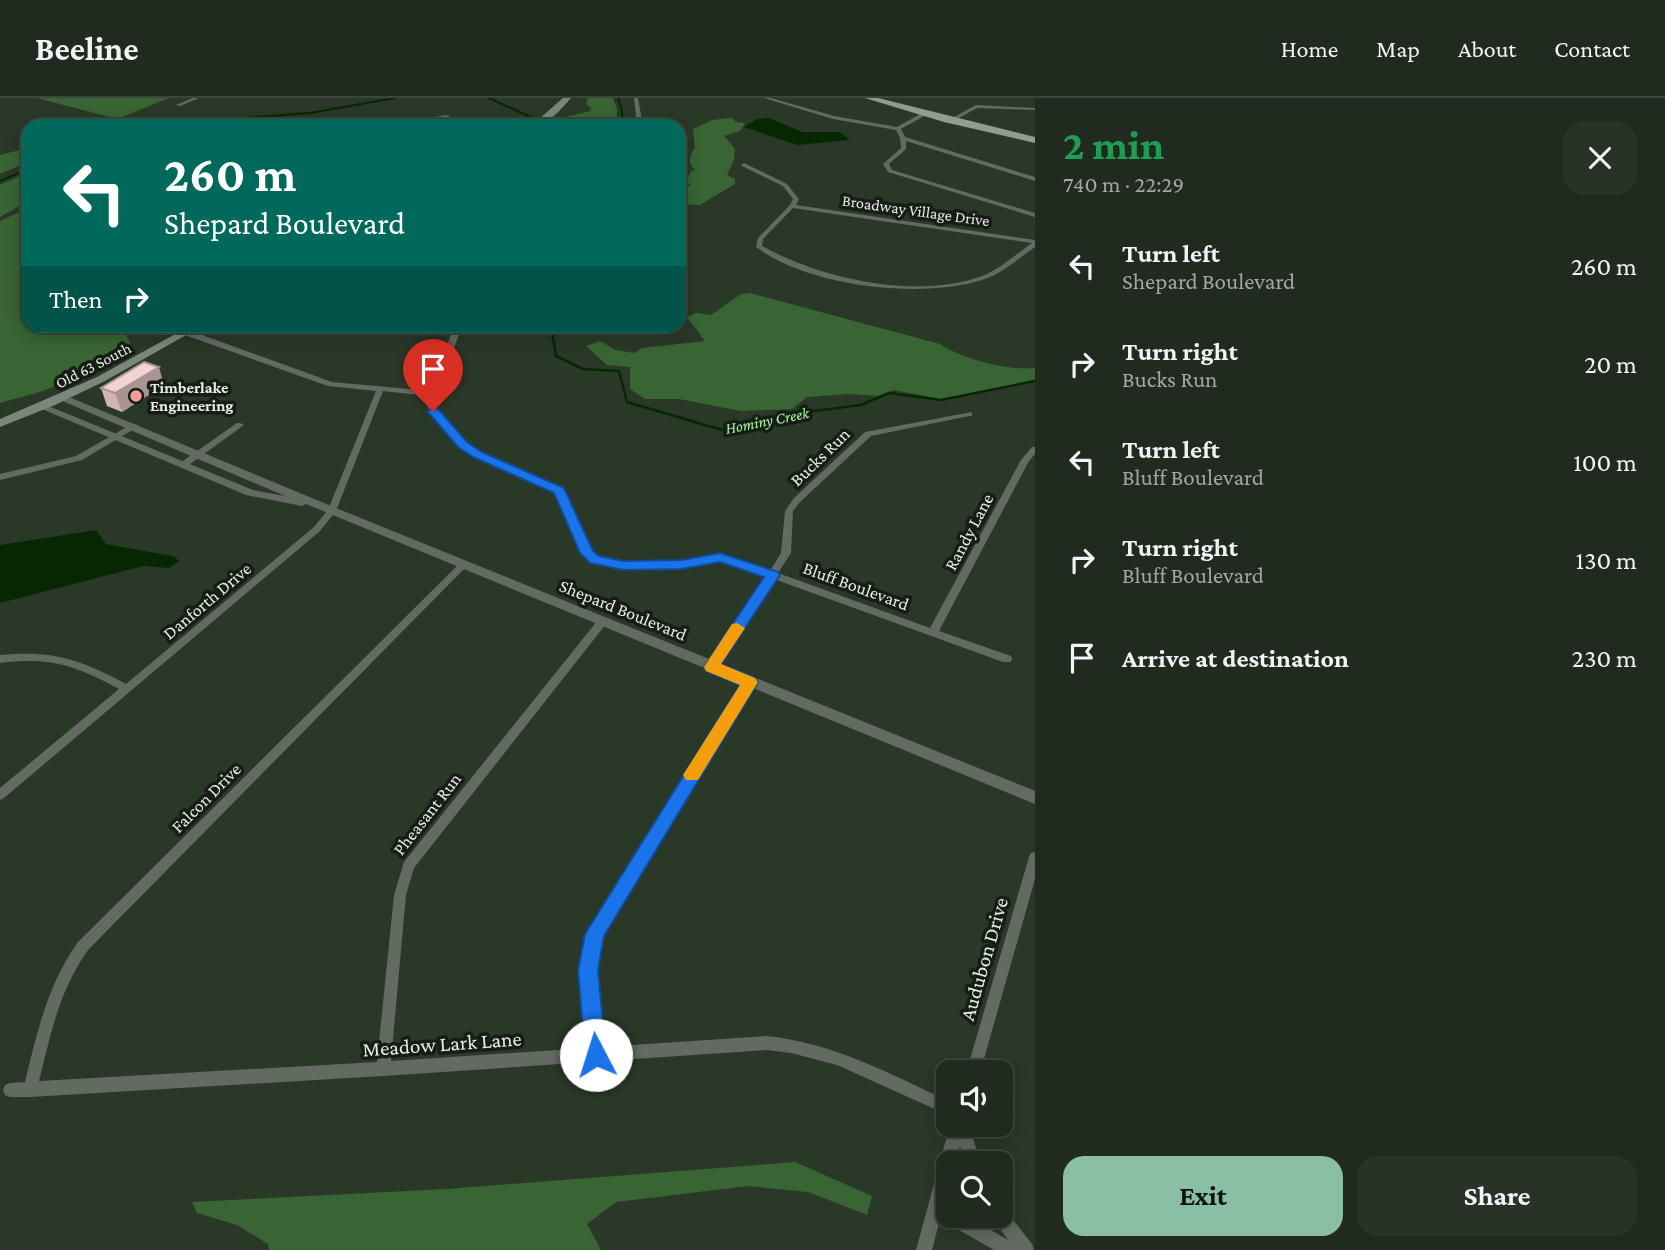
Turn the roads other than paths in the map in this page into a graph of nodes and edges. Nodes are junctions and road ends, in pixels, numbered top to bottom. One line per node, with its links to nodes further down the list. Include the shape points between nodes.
1 (197, 98): 6 (street)
2 (566, 98): 12 (main road)
3 (636, 98): 13 (street)
4 (766, 98): 14 (street)
5 (875, 99): 8 (main road); 9 (main road)
6 (178, 105)
7 (1035, 109): 9 (street, via 976,106)
8 (923, 114): 14 (street); 16 (main road)
9 (957, 117): 16 (main road)
10 (429, 119): 11 (street)
11 (454, 119)
12 (545, 119)
13 (639, 119)
14 (898, 129): 15 (street)
15 (903, 138): 18 (street); 20 (street, Broadway Village Drive, via 904,148 886,164 890,170)
16 (1035, 138)
17 (744, 165): 19 (street, via 785,185 796,199)
18 (1035, 178)
19 (792, 206): 21 (street, Broadway Village Drive); 21 (street, Broadway Village Drive, via 760,239 759,247 805,270 859,283 929,286 983,278)
20 (1035, 215)
21 (1035, 243)
22 (183, 333): 27 (main road, Old 63 South)
23 (188, 333): 25 (street, via 318,380)
24 (456, 333): 26 (street)
25 (380, 390): 26 (street); 39 (street, Danforth Drive)
26 (434, 394): 41 (street, Bluff Boulevard, via 432,409 463,445 560,491 587,553 595,560 624,566 720,557)
27 (65, 398): 28 (main road, Old 63 South); 32 (street, Shepard Boulevard)
28 (43, 407): 30 (main road, Old 63 South); 33 (street, Shepard Boulevard)
29 (969, 414): 41 (street, Bucks Run, via 863,437 791,506 786,553)
30 (0, 423)
31 (240, 425): 35 (street)
32 (135, 426): 33 (street); 35 (street, Shepard Boulevard)
33 (117, 437): 36 (street, Shepard Boulevard); 37 (street, via 79,458)
34 (1035, 449): 43 (street, Randy Lane)
35 (200, 453): 36 (street); 38 (street, Shepard Boulevard)
36 (183, 465): 38 (street, Shepard Boulevard, via 250,493)
37 (0, 477)
38 (314, 504): 39 (street, Shepard Boulevard)
39 (332, 511): 40 (street, Shepard Boulevard); 48 (street, Danforth Drive, via 317,529)
40 (463, 565): 42 (street, Shepard Boulevard); 56 (street, Falcon Drive, via 83,946 55,993)
41 (773, 575): 43 (street, Bluff Boulevard); 46 (street, Bucks Run)
42 (602, 622): 46 (street, Shepard Boulevard); 54 (street, Pheasant Run, via 408,866 400,895)
43 (933, 632): 45 (street, Bluff Boulevard)
44 (0, 659): 48 (street, via 57,657 83,665)
45 (1007, 659)
46 (712, 667): 47 (street, Shepard Boulevard)
47 (750, 682): 50 (street, Shepard Boulevard); 52 (street, via 595,934 588,970)
48 (127, 689): 49 (street, Danforth Drive)
49 (0, 795)
50 (1035, 798)
51 (1035, 857): 53 (street, Audubon Drive)
52 (596, 1055): 54 (street, Meadow Lark Lane); 57 (street, Meadow Lark Lane, via 794,1044 823,1052)
53 (977, 1060)
54 (383, 1069): 56 (street, Meadow Lark Lane)
55 (10, 1090): 56 (street, Meadow Lark Lane)
56 (30, 1090)
57 (936, 1103)
58 (936, 1228): 61 (street)
59 (971, 1228): 62 (street)
60 (1009, 1228): 63 (street)
61 (924, 1250)
62 (1010, 1250)
63 (1026, 1250)

